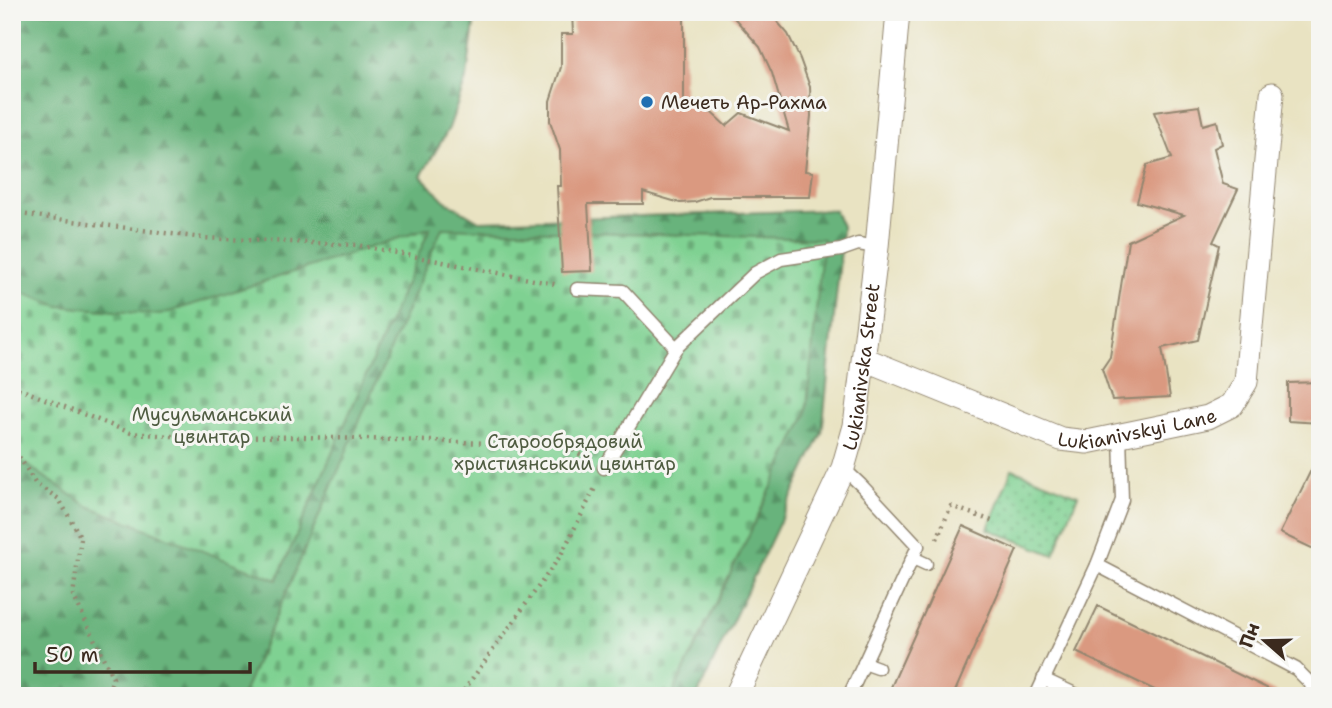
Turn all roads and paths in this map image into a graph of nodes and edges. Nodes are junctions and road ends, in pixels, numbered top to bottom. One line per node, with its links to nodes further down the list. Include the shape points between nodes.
1 (898, 12): 4 (street, Lukianivska Street)
2 (1272, 94): 9 (street, Lukianivskyi Lane, via 1246,382 1232,405 1208,417)
3 (12, 213): 5 (path, via 203,238 357,245)
4 (877, 247): 6 (lane, via 858,244 780,259 755,273); 7 (street, Lukianivska Street)
5 (577, 289): 6 (lane, via 623,291)
6 (676, 348): 11 (lane)
7 (864, 359): 9 (street, Lukianivskyi Lane, via 1061,439 1087,442); 12 (street, Lukianivska Street, via 855,426)
8 (12, 386): 11 (path, via 131,433 491,443 551,437)
9 (1120, 436): 16 (lane, via 1122,500)
10 (12, 445): 20 (path, via 34,483 59,499 81,538 73,595 113,678)
11 (604, 468): 21 (path, via 561,555)
12 (843, 468): 14 (lane, via 918,546); 22 (street, Lukianivska Street)
13 (992, 521): 15 (path, via 951,506)
14 (912, 558): 15 (lane); 17 (lane)
15 (926, 564)
16 (1097, 565): 19 (lane); 26 (lane, via 1296,669 1311,684)
17 (864, 663): 18 (lane); 23 (lane)
18 (878, 668)
19 (1043, 679): 24 (lane); 25 (lane)
20 (107, 696)
21 (460, 696)
22 (736, 696)
23 (849, 696)
24 (1036, 696)
25 (1079, 696)
26 (1314, 696)

